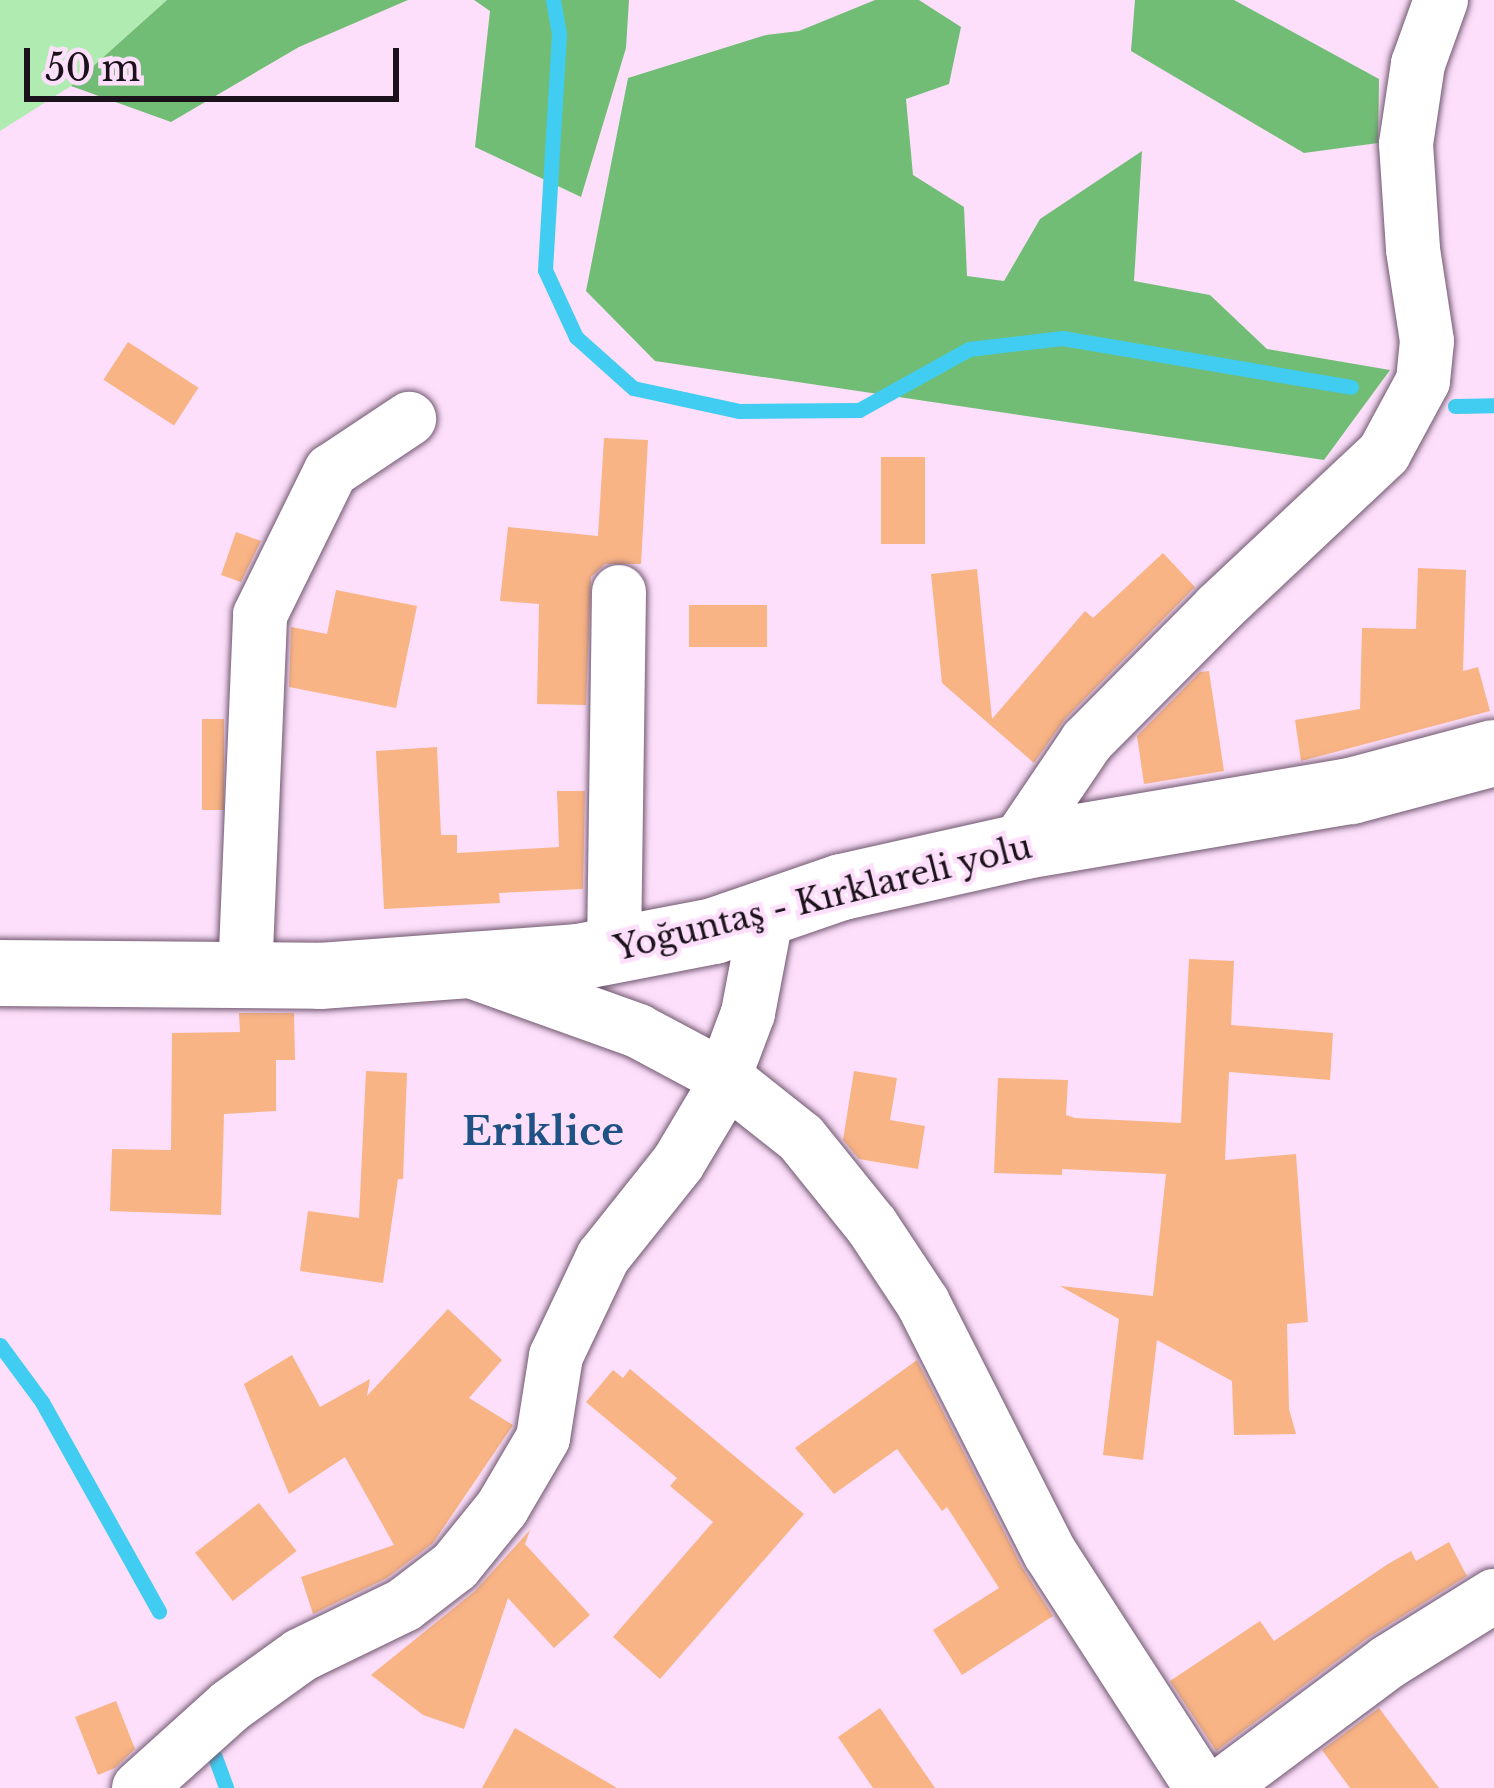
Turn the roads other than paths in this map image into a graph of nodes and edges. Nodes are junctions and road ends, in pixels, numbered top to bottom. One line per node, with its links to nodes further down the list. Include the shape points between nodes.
1 (1441, 0): 5 (street, via 1418,64 1406,144 1427,341 1423,381 1384,453 1088,741)
2 (409, 419): 10 (street, via 331,471 260,615)
3 (620, 592): 7 (street)
4 (1494, 752): 5 (street, Yoğuntaş - Kırklareli yolu, via 1352,790)
5 (1014, 848): 6 (street, Yoğuntaş - Kırklareli yolu)
6 (766, 913): 7 (street, Yoğuntaş - Kırklareli yolu); 11 (street, via 748,1013)
7 (614, 950): 8 (street, Yoğuntaş - Kırklareli yolu)
8 (466, 969): 10 (street, Yoğuntaş - Kırklareli yolu); 11 (street, via 638,1030)
9 (0, 974): 10 (street, Yoğuntaş - Kırklareli yolu)
10 (245, 976)
11 (724, 1077): 13 (street, via 678,1162 603,1257 556,1356 543,1438 502,1508 454,1566 404,1605 301,1655); 14 (street, via 801,1138 872,1226 923,1303 1050,1553)
12 (1494, 1596): 15 (street, via 1388,1662)
13 (139, 1788)
14 (1202, 1788)
15 (1219, 1788)

